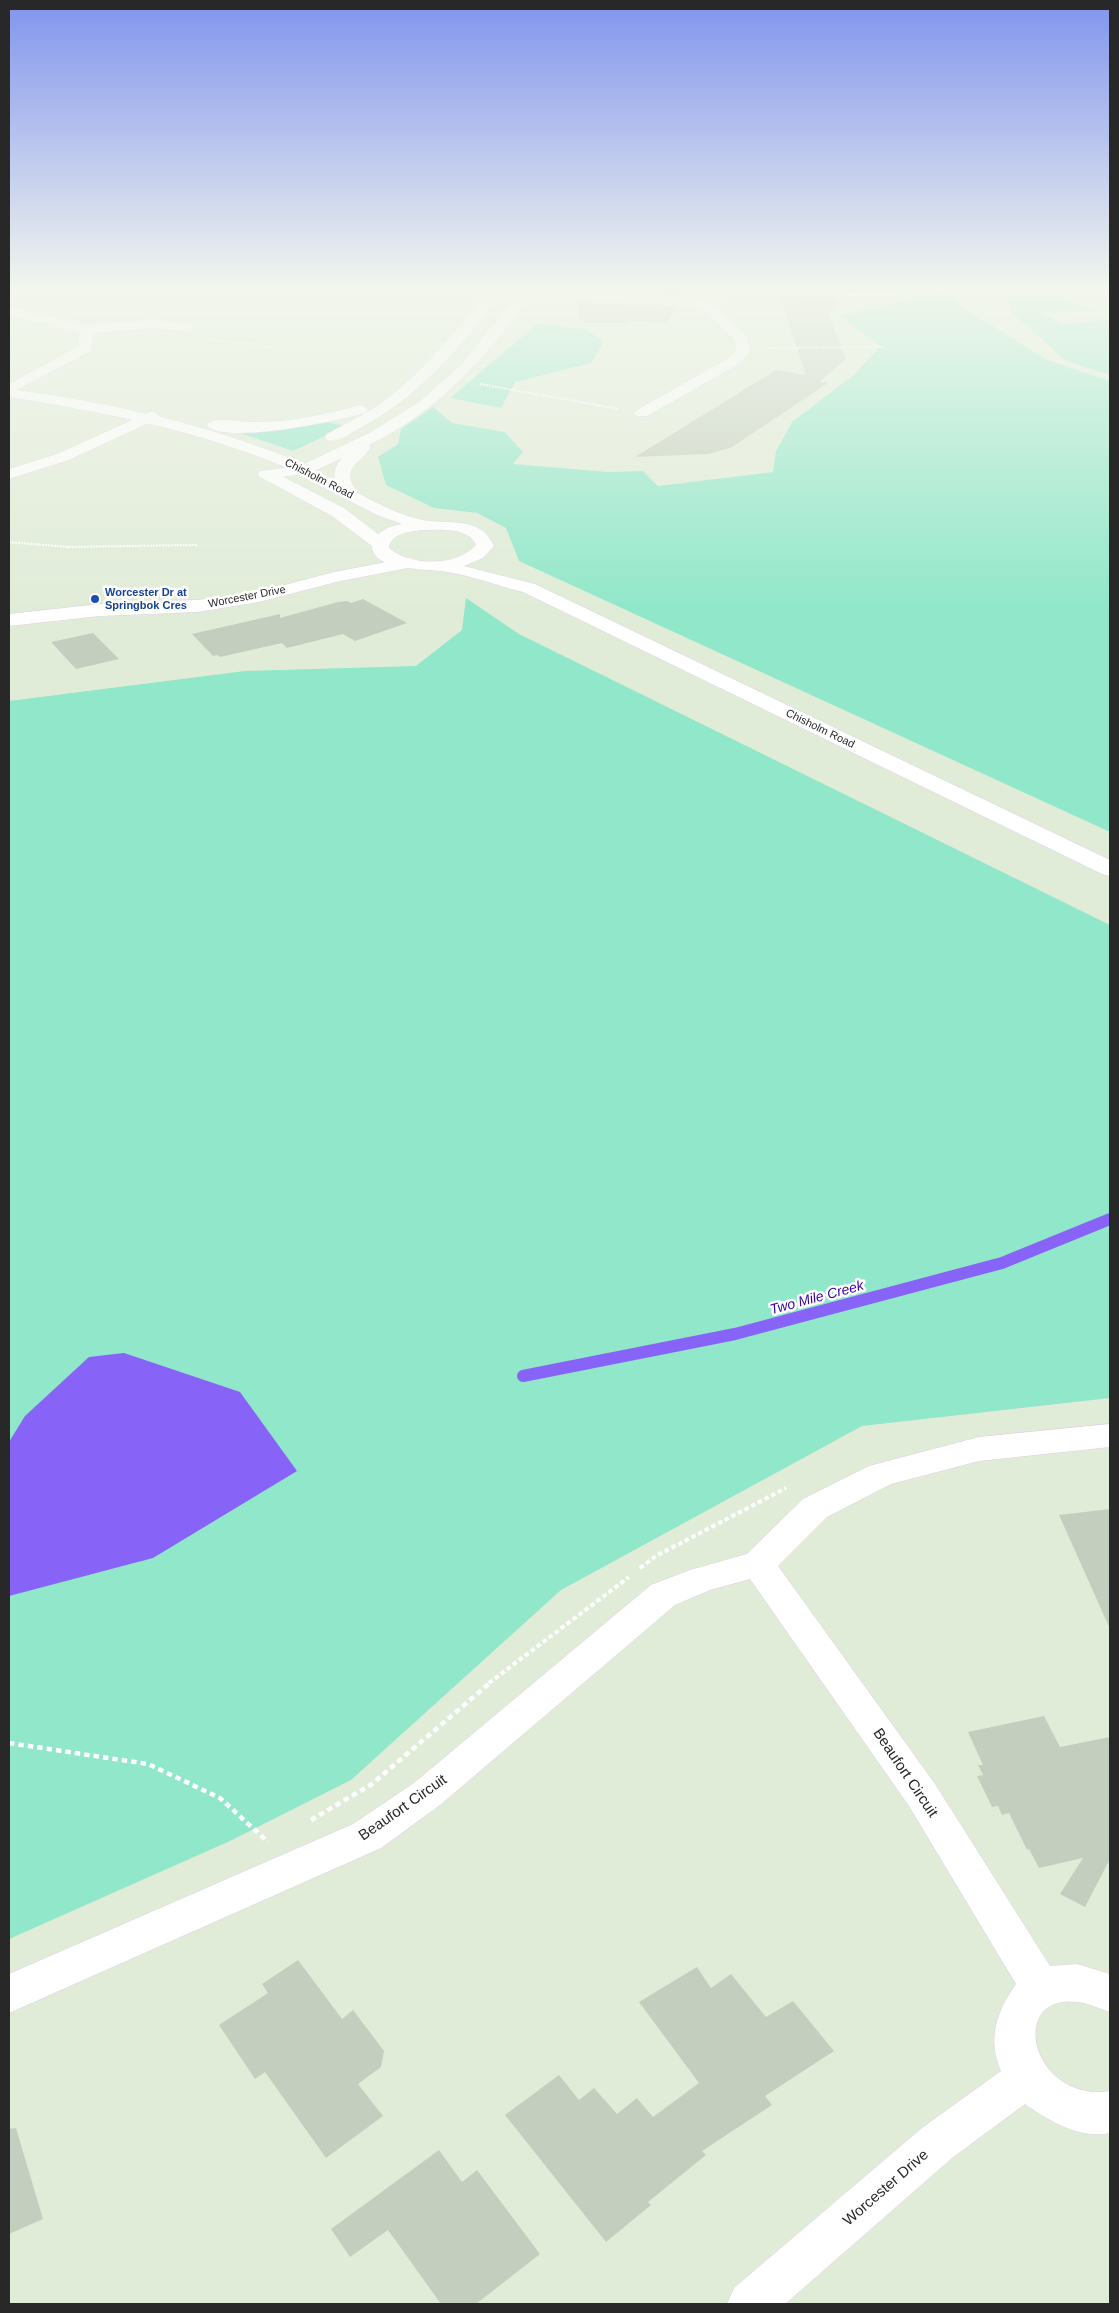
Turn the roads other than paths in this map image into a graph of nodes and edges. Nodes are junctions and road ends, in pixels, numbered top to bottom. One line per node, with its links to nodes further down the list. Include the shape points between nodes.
1 (32, 395): 8 (street, Chisholm Road)
2 (388, 395): 8 (street, via 361,410 314,422 246,427)
3 (400, 395): 11 (street, via 380,412)
4 (435, 395): 10 (street)
5 (674, 395): 7 (street)
6 (9, 403): 9 (street, Chisholm Road)
7 (642, 413)
8 (152, 416): 9 (street); 13 (street, Chisholm Road, via 222,436)
9 (133, 425): 15 (street, via 63,457); 16 (street, Chisholm Road, via 195,442)
10 (378, 435): 14 (street); 17 (street, via 352,456 341,472 341,479)
11 (320, 444)
12 (303, 453): 13 (street)
13 (286, 462): 14 (street, Chisholm Road); 16 (street)
14 (304, 470): 16 (street); 17 (street, Chisholm Road)
15 (9, 474)
16 (266, 474): 19 (street, Chisholm Road, via 338,512)
17 (351, 495): 18 (street, Chisholm Road, via 383,512)
18 (422, 525): 19 (street, Worcester Drive, via 393,532 384,538); 20 (street, via 472,531 484,540)
19 (382, 549): 21 (street, Chisholm Road); 23 (street, Worcester Drive)
20 (482, 551): 22 (street, via 465,560); 24 (street, Chisholm Road)
21 (407, 564): 22 (street); 23 (street, Worcester Drive)
22 (438, 565): 24 (street, Chisholm Road)
23 (334, 577): 25 (street, Worcester Drive, via 259,597 197,606 100,610)
24 (529, 588): 26 (street, Chisholm Road)
25 (9, 620)
26 (1110, 869)
27 (1110, 1435): 28 (street, Beaufort Circuit, via 979,1449 881,1474 815,1508)
28 (758, 1564): 29 (street, Beaufort Circuit, via 922,1795); 31 (street, Beaufort Circuit, via 702,1579 663,1595 427,1794 367,1836)
29 (1041, 1988): 30 (street, via 1066,1982 1094,1985); 32 (street, via 1022,2004 1013,2026 1015,2052)
30 (1110, 1993)
31 (9, 1994)
32 (1026, 2077): 33 (street, via 1048,2098 1075,2111); 34 (street, Worcester Drive, via 938,2143)
33 (1110, 2112)
34 (750, 2304)

